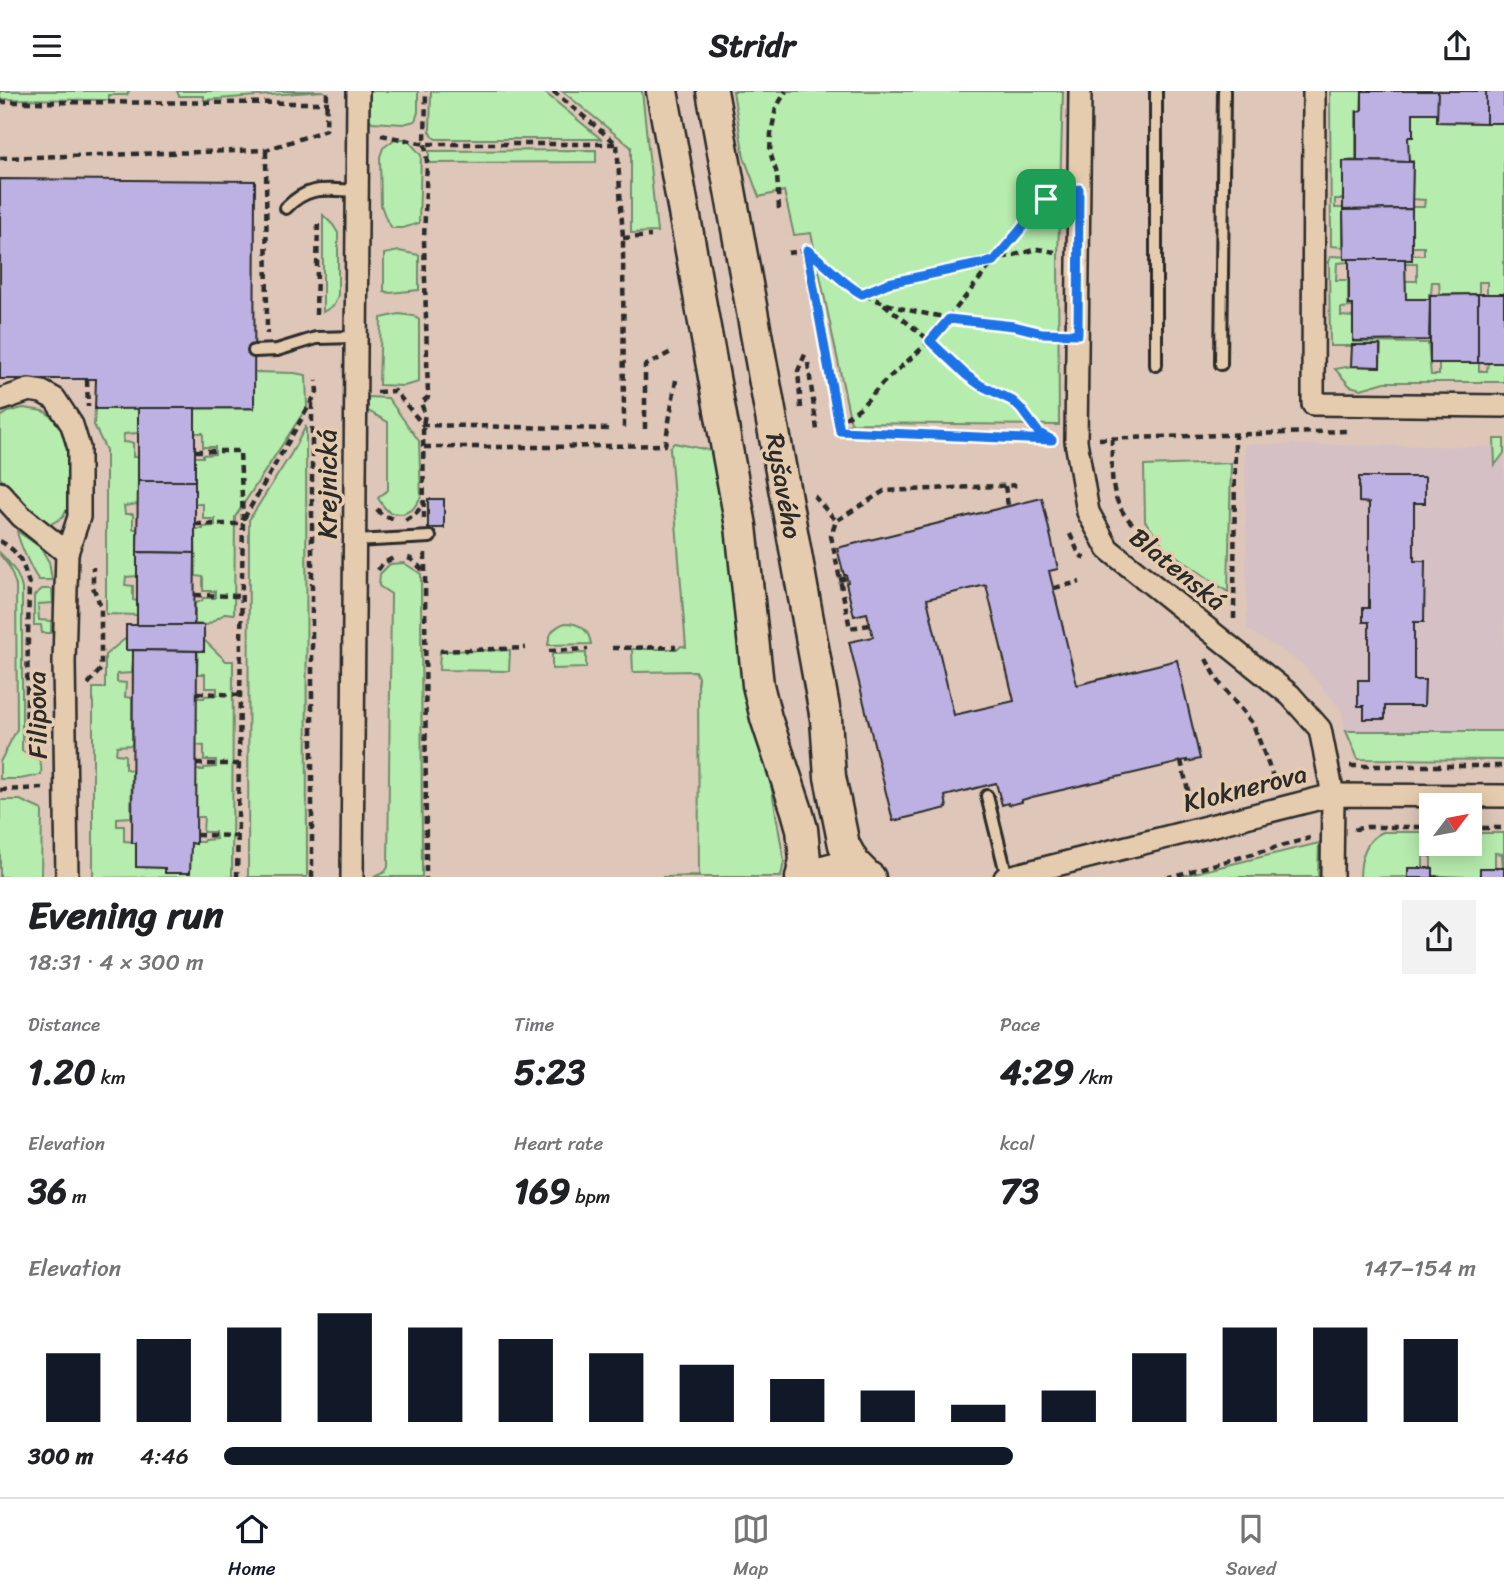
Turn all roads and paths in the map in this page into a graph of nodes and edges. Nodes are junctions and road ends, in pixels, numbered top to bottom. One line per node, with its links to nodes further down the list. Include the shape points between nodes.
1 (327, 91): 13 (path)
2 (426, 91): 15 (path)
3 (553, 91): 16 (path)
4 (662, 91): 126 (main road, Ryšavého, via 741,526 758,685 802,829 805,860)
5 (712, 91): 120 (main road, Ryšavého, via 827,719 830,777 844,845)
6 (786, 91): 22 (path, via 776,108 771,134)
7 (1080, 91): 19 (street, Blatenská)
8 (1156, 91): 43 (lane)
9 (1224, 91): 42 (lane)
10 (1314, 91): 50 (street, via 1313,404)
11 (358, 96): 13 (path); 20 (street, Krejnická)
12 (0, 102): 13 (path)
13 (327, 103): 17 (path, via 326,130)
14 (379, 135): 15 (path)
15 (425, 144): 16 (path); 51 (path, via 428,397 421,403)
16 (617, 144): 25 (path)
17 (266, 150): 18 (path); 34 (path)
18 (0, 158)
19 (1079, 189): 28 (street, Blatenská); 29 (path, via 1046,199)
20 (358, 191): 21 (lane, via 305,192); 36 (street, Krejnická)
21 (286, 208)
22 (779, 209)
23 (318, 221): 32 (path)
24 (651, 236): 25 (path)
25 (623, 238): 53 (path)
26 (807, 250): 27 (path); 30 (path); 57 (path, via 840,431)
27 (788, 253)
28 (1079, 256): 29 (path, via 1038,249); 35 (street, Blatenská)
29 (994, 261): 30 (path, via 888,283); 33 (path)
30 (862, 294): 31 (path)
31 (881, 301): 33 (path); 37 (path)
32 (316, 315)
33 (949, 319): 35 (path); 37 (path)
34 (267, 328)
35 (1078, 334): 60 (street, Blatenská)
36 (356, 337): 38 (lane, via 316,338 277,350); 76 (street, Krejnická)
37 (930, 341): 57 (path, via 847,417); 59 (path, via 966,375 1013,401 1039,433)
38 (254, 351)
39 (671, 352): 54 (path, via 645,366)
40 (806, 352): 44 (path)
41 (808, 363): 55 (path)
42 (1221, 364)
43 (1156, 365)
44 (798, 371)
45 (316, 380): 49 (path)
46 (676, 380): 61 (path, via 665,445)
47 (374, 392): 51 (path, via 395,391)
48 (0, 400): 77 (street, Filipova, via 29,390 42,392 55,399 72,425 79,448 79,517)
49 (312, 400): 71 (path); 123 (path)
50 (1494, 406)
51 (423, 425): 52 (path); 61 (path)
52 (612, 429)
53 (624, 429)
54 (645, 429)
55 (817, 430)
56 (1358, 430): 58 (path)
57 (849, 431): 59 (path)
58 (1235, 434): 60 (path); 90 (path)
59 (1052, 440): 63 (path)
60 (1076, 441): 104 (street, Blatenská, via 1088,512 1108,549 1290,695 1320,729)
61 (424, 447): 68 (path)
62 (195, 451): 71 (path, via 240,451)
63 (1053, 453)
64 (1021, 485): 65 (path)
65 (1005, 486): 69 (path); 84 (path, via 884,491 836,521 831,536)
66 (0, 493): 70 (street)
67 (372, 499): 68 (path, via 382,515 396,520 406,520)
68 (424, 501): 74 (path)
69 (1009, 506)
70 (9, 510): 77 (street)
71 (243, 522): 72 (path); 88 (path)
72 (195, 524)
73 (1067, 528): 80 (path, via 1079,554)
74 (427, 537): 76 (lane); 81 (path)
75 (0, 541): 100 (path, via 15,550 29,585 26,745)
76 (355, 541): 124 (street, Krejnická)
77 (67, 553): 121 (street, Filipova)
78 (396, 557): 82 (path)
79 (403, 557): 81 (path)
80 (1092, 566)
81 (426, 573): 125 (path)
82 (375, 574)
83 (847, 578): 84 (path)
84 (839, 580): 89 (path, via 850,628)
85 (1080, 582): 86 (path)
86 (1054, 588)
87 (195, 595): 88 (path)
88 (241, 596): 99 (path)
89 (870, 625)
90 (1233, 631)
91 (676, 647): 93 (path)
92 (526, 648): 95 (path)
93 (612, 648)
94 (588, 649): 96 (path)
95 (440, 651)
96 (549, 651)
97 (1205, 652): 108 (path, via 1221,685 1252,724)
98 (197, 693): 99 (path)
99 (240, 695): 103 (path)
100 (47, 757)
101 (1181, 761): 112 (path)
102 (197, 764): 103 (path)
103 (239, 764): 117 (path)
104 (1328, 766): 105 (path); 109 (street, Blatenská)
105 (1504, 766)
106 (47, 778): 107 (path, via 47,788)
107 (0, 790)
108 (1279, 792)
109 (1333, 795): 111 (street, Kloknerova); 128 (street, Kloknerova); 130 (street, Blatenská)
110 (987, 796): 128 (lane)
111 (1504, 796)
112 (1192, 810)
113 (1419, 827): 119 (path, via 1356,829)
114 (1482, 828): 115 (path)
115 (1504, 828)
116 (196, 835): 117 (path)
117 (237, 836): 122 (path)
118 (1317, 836): 129 (path)
119 (1356, 841)
120 (867, 876): 127 (main road, Ryšavého, via 841,867)
121 (67, 877)
122 (237, 877)
123 (312, 877)
124 (352, 877)
125 (426, 877)
126 (801, 877)
127 (809, 877)
128 (1006, 877)
129 (1166, 877)
130 (1332, 877)

